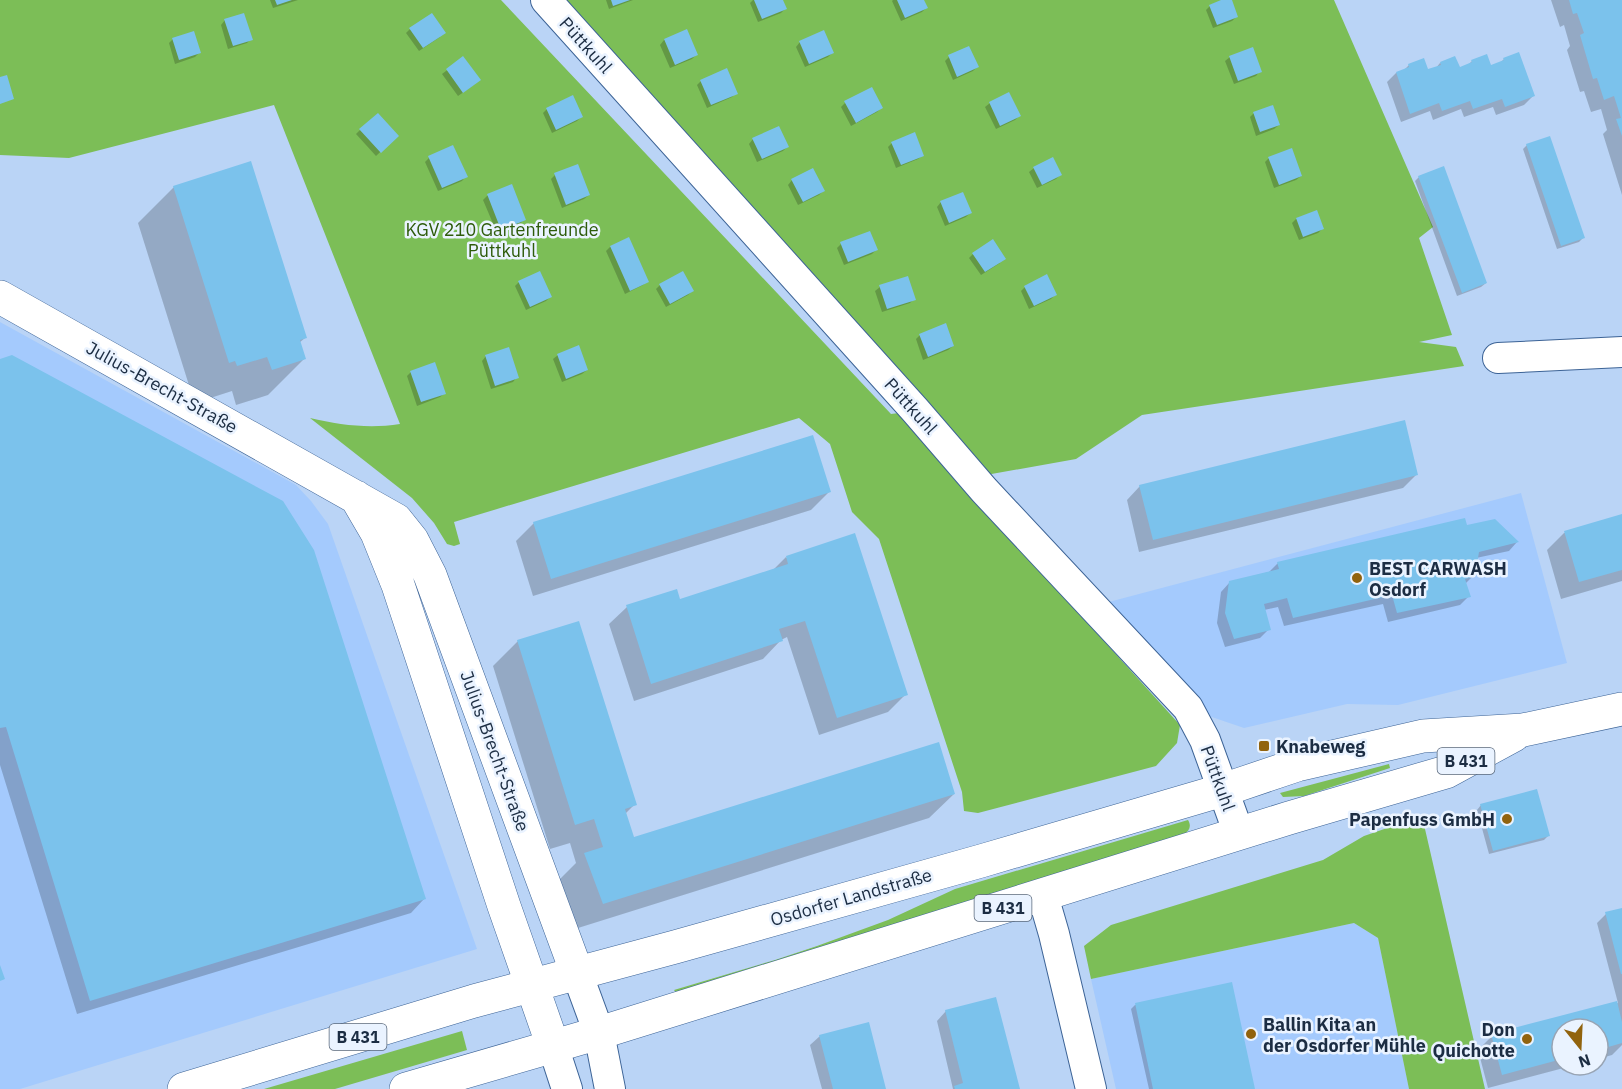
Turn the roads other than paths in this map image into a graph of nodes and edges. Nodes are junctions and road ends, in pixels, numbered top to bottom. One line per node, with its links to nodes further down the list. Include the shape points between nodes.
1 (546, 0): 8 (street, Püttkuhl, via 984,490 1188,708 1205,740)
2 (0, 297): 5 (main road, Julius-Brecht-Straße)
3 (1622, 352): 4 (street)
4 (1498, 358)
5 (355, 496): 11 (main road, Julius-Brecht-Straße, via 396,520 422,556); 12 (main road, Julius-Brecht-Straße, via 377,533 398,585)
6 (1622, 709): 7 (main road, Osdorfer Landstraße / B 431)
7 (1523, 730): 8 (main road, Osdorfer Landstraße / B 431, via 1423,736 1296,765); 9 (main road, Osdorfer Landstraße / B 431, via 1446,772)
8 (1223, 790): 9 (street, Püttkuhl); 11 (main road, Osdorfer Landstraße / B 431)
9 (1239, 834): 10 (main road, Osdorfer Landstraße / B 431)
10 (1043, 896): 13 (main road, Osdorfer Landstraße / B 431); 19 (street)
11 (577, 973): 12 (main road, Osdorfer Landstraße / B 431); 13 (street, Julius-Brecht-Straße)
12 (531, 985): 14 (main road, Julius-Brecht-Straße); 15 (main road, Osdorfer Landstraße / B 431)
13 (599, 1033): 14 (main road, Osdorfer Landstraße / B 431); 18 (street, Julius-Brecht-Straße)
14 (553, 1046): 16 (main road, Osdorfer Landstraße / B 431); 17 (street)
15 (184, 1089)
16 (406, 1089)
17 (567, 1089)
18 (610, 1089)
19 (1090, 1089)

